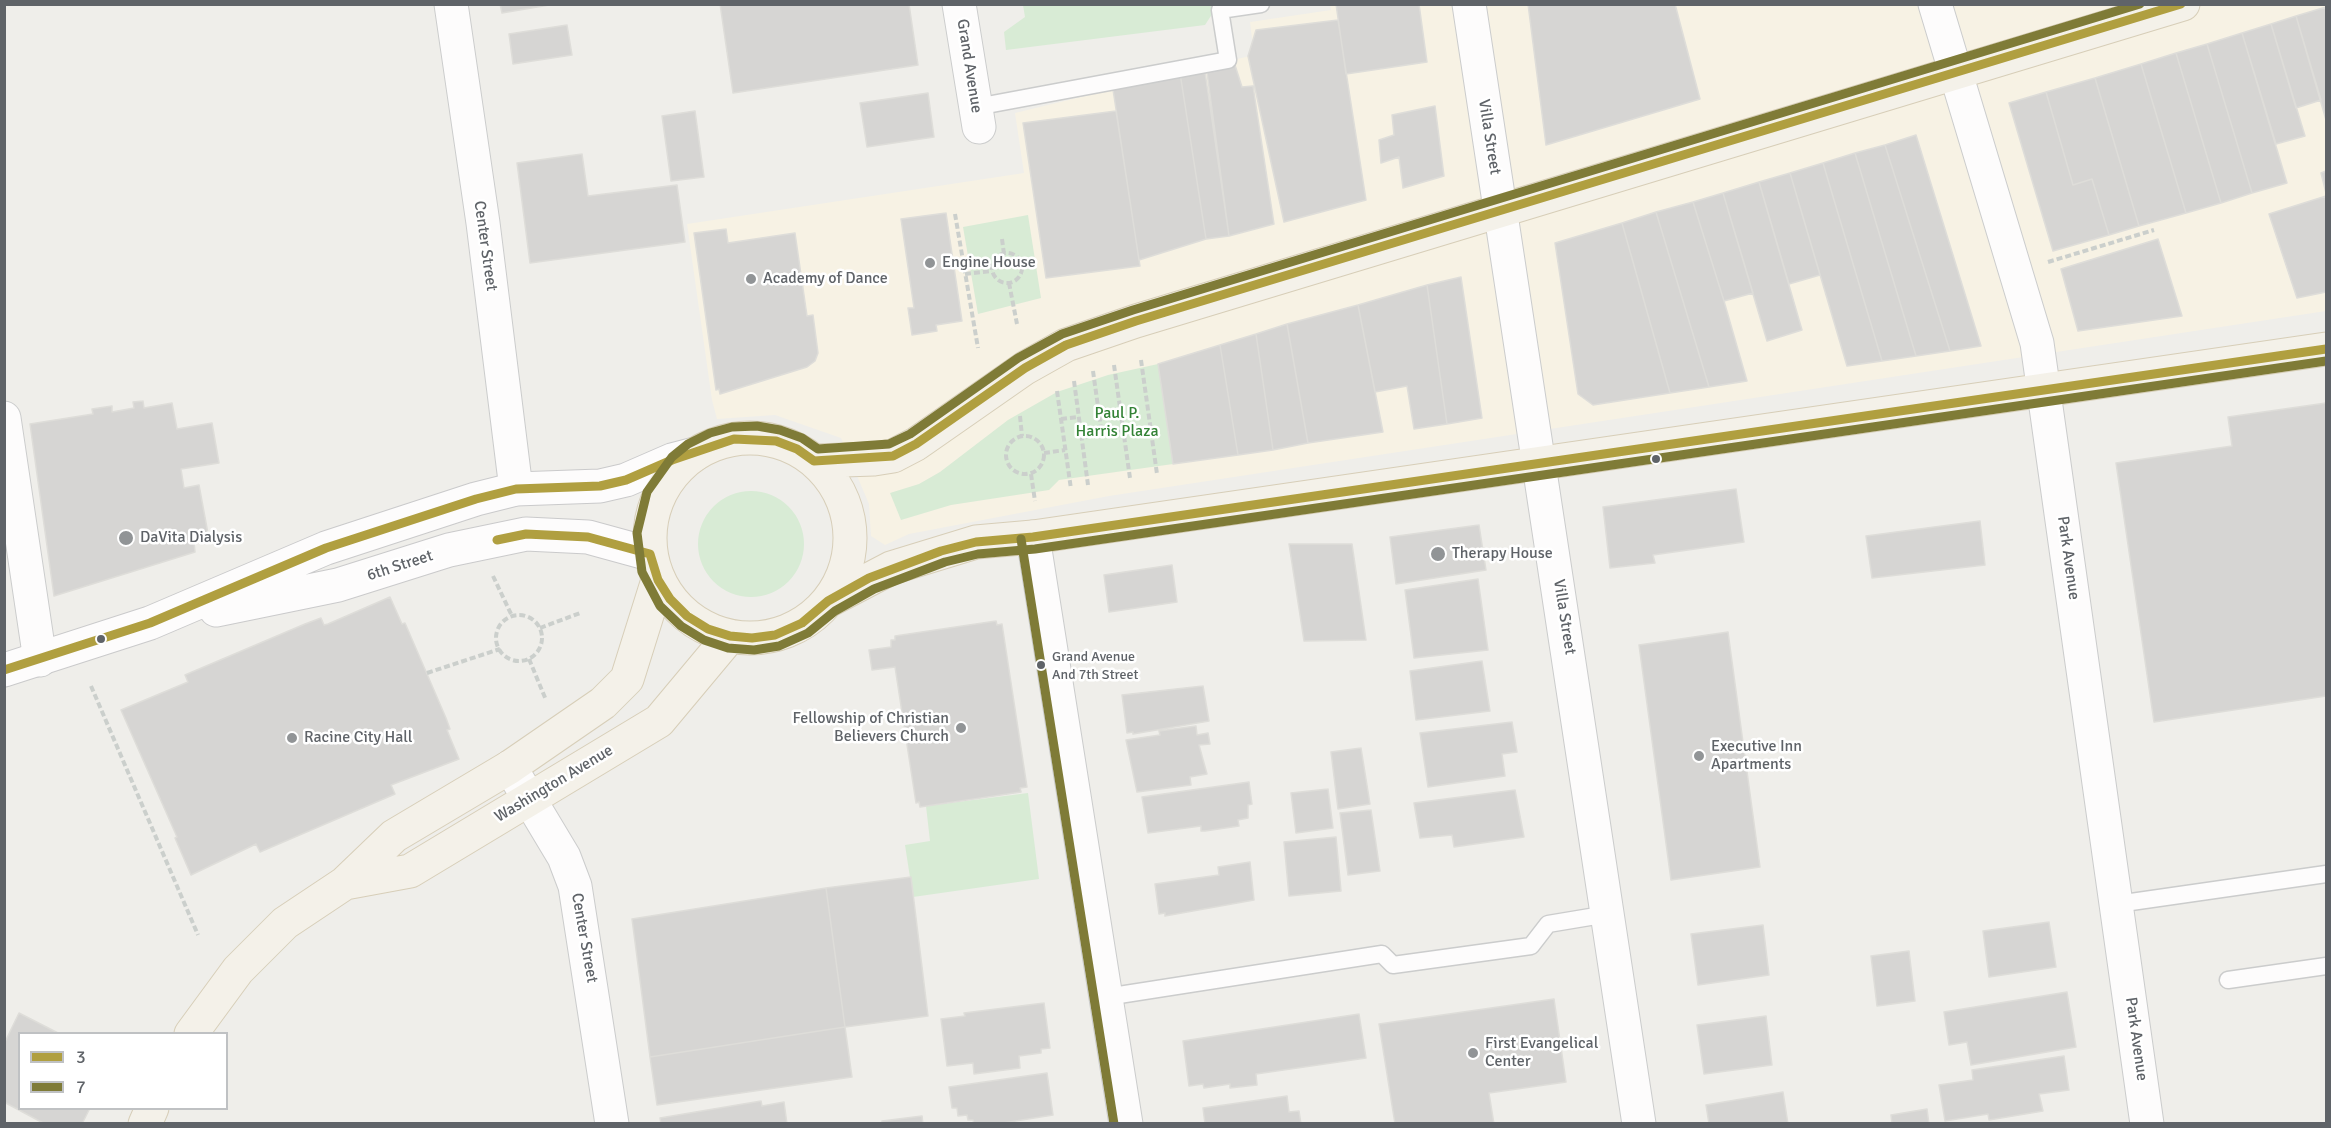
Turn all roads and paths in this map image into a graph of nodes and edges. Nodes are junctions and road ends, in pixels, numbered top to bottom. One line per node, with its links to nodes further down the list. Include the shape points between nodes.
1 (450, 4): 47 (street, Center Street, via 483,223)
2 (959, 4): 8 (street, Grand Avenue)
3 (1261, 4): 8 (lane, via 1220,10 1228,60)
4 (1469, 4): 9 (street, Villa Street)
5 (1935, 4): 7 (street, Park Avenue)
6 (2182, 4): 7 (main road)
7 (1954, 72): 9 (main road); 17 (street, Park Avenue)
8 (978, 117)
9 (1501, 210): 41 (main road, via 1066,345 1015,374 893,456); 42 (street, Villa Street)
10 (955, 214): 18 (path)
11 (2154, 230): 17 (path)
12 (1002, 238): 13 (path)
13 (1004, 254): 15 (path, via 1017,257); 16 (path, via 996,258)
14 (1035, 263): 15 (path)
15 (1022, 265): 19 (path, via 1021,275)
16 (992, 271): 18 (path); 19 (path, via 1000,282)
17 (2015, 271): 28 (street, Park Avenue, via 2037,343)
18 (965, 274): 21 (path)
19 (1009, 283): 20 (path)
20 (1017, 324)
21 (978, 348)
22 (2326, 349): 28 (main road)
23 (1141, 360): 33 (path)
24 (1114, 364): 34 (path)
25 (1093, 370): 35 (path)
26 (1073, 377): 30 (path)
27 (1056, 384): 32 (path)
28 (2044, 390): 42 (main road); 70 (street, Park Avenue)
29 (1018, 404): 36 (path)
30 (1079, 417): 32 (path); 37 (path)
31 (4, 418): 61 (street)
32 (1061, 419): 38 (path)
33 (1150, 428): 34 (path); 44 (path)
34 (1124, 432): 35 (path); 45 (path)
35 (1102, 435): 37 (path)
36 (1022, 436): 39 (path, via 1034,438); 43 (path, via 1008,446 1006,458 1012,470)
37 (1082, 437): 46 (path)
38 (1065, 450): 39 (path); 48 (path)
39 (1044, 453): 43 (path, via 1041,466)
40 (695, 454): 41 (main road, via 724,442 756,438 797,449); 47 (street, 6th Street, via 600,486); 51 (main road, via 673,473 658,497 652,515)
41 (814, 461): 53 (main road, via 841,495 848,515 848,558)
42 (1541, 463): 50 (main road); 71 (street, Villa Street)
43 (1031, 474): 49 (path)
44 (1157, 474)
45 (1130, 478)
46 (1088, 485)
47 (516, 489): 56 (street, 6th Street, via 326,548)
48 (1071, 489)
49 (1035, 501)
50 (1033, 537): 53 (main road, via 976,542 941,551 869,578); 75 (street)
51 (654, 567): 56 (street, 6th Street, via 588,537 526,534 449,550 338,585); 58 (main road, via 670,599 687,616); 66 (main road, Washington Avenue, via 627,679 603,703)
52 (492, 574): 55 (path)
53 (828, 601): 58 (main road, via 802,623 775,635)
54 (580, 613): 57 (path)
55 (512, 616): 57 (path, via 527,616); 59 (path, via 498,632)
56 (150, 623): 61 (street, 6th Street)
57 (540, 628): 60 (path, via 540,648)
58 (730, 636): 67 (main road, Washington Avenue, via 659,721)
59 (500, 649): 60 (path, via 514,660); 63 (path)
60 (529, 659): 65 (path)
61 (40, 660): 62 (street, 6th Street)
62 (4, 670)
63 (427, 673)
64 (91, 686): 72 (path)
65 (550, 710)
66 (510, 767): 67 (street, Center Street); 69 (main road, Washington Avenue, via 394,836)
67 (530, 799): 69 (main road, Washington Avenue, via 410,871); 79 (street, Center Street, via 564,857 575,886)
68 (2326, 874): 70 (lane)
69 (345, 883): 76 (main road, Washington Avenue, via 285,923 261,946 217,996)
70 (2116, 904): 82 (street, Park Avenue)
71 (1608, 914): 75 (lane, via 1548,924 1531,946 1393,965 1382,954); 81 (street, Villa Street)
72 (198, 935)
73 (2326, 966): 74 (lane)
74 (2228, 980)
75 (1106, 997): 80 (street)
76 (192, 1032)
77 (151, 1110): 78 (main road)
78 (145, 1124)
79 (612, 1124)
80 (1126, 1124)
81 (1639, 1124)
82 (2147, 1124)

